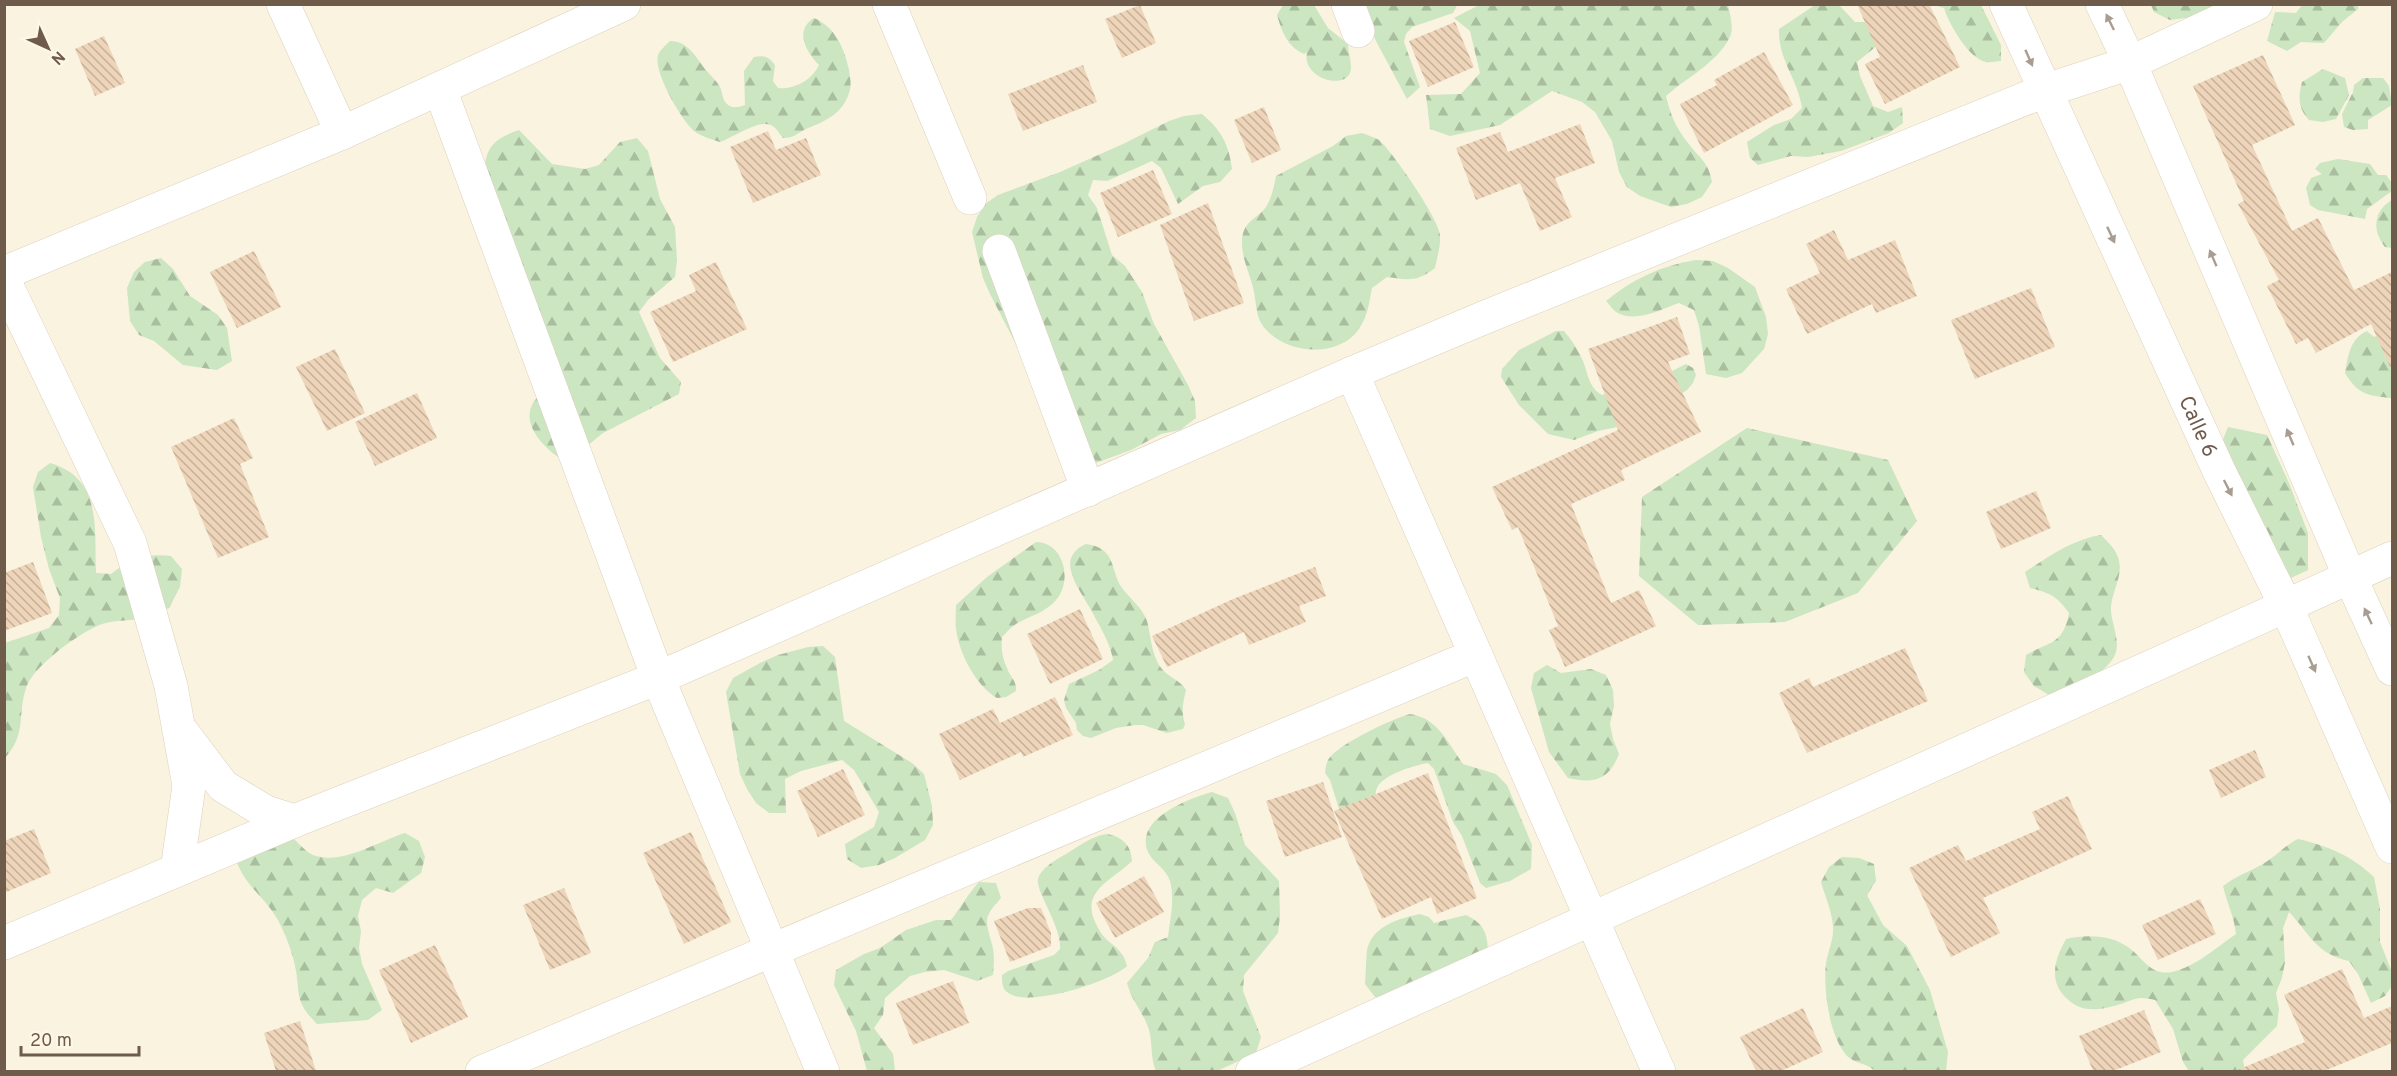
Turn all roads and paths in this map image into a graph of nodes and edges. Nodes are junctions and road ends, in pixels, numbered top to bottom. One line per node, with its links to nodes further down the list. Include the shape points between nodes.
1 (283, 4): 10 (street)
2 (624, 4): 8 (street)
3 (889, 4): 11 (street)
4 (2006, 4): 9 (street, Calle 6, one-way to 9)
5 (2102, 4): 7 (street, one-way to 5)
6 (2256, 4): 7 (street)
7 (2130, 63): 9 (street); 18 (street, one-way to 7)
8 (440, 89): 10 (street); 22 (street)
9 (2044, 91): 15 (street); 19 (street, Calle 6, one-way to 19, via 2219,471)
10 (342, 133): 13 (street)
11 (970, 198)
12 (999, 252): 16 (street)
13 (4, 273)
14 (4, 280): 23 (street, via 130,543 171,686)
15 (1352, 373): 16 (street); 20 (street)
16 (1088, 490): 22 (street)
17 (2392, 558): 18 (street)
18 (2350, 577): 19 (street); 21 (street, one-way to 18)
19 (2286, 606): 25 (street, Calle 6, one-way to 25); 27 (street)
20 (1476, 655): 27 (street); 29 (street)
21 (2392, 669)
22 (658, 678): 24 (street); 29 (street)
23 (178, 726): 24 (street, via 223,786 266,812); 26 (street, via 189,786)
24 (294, 820): 26 (street)
25 (2392, 847)
26 (177, 870): 28 (street)
27 (1592, 918): 32 (street); 33 (street)
28 (4, 943)
29 (771, 951): 30 (street); 31 (street)
30 (482, 1071)
31 (823, 1071)
32 (1252, 1071)
33 (1659, 1071)

